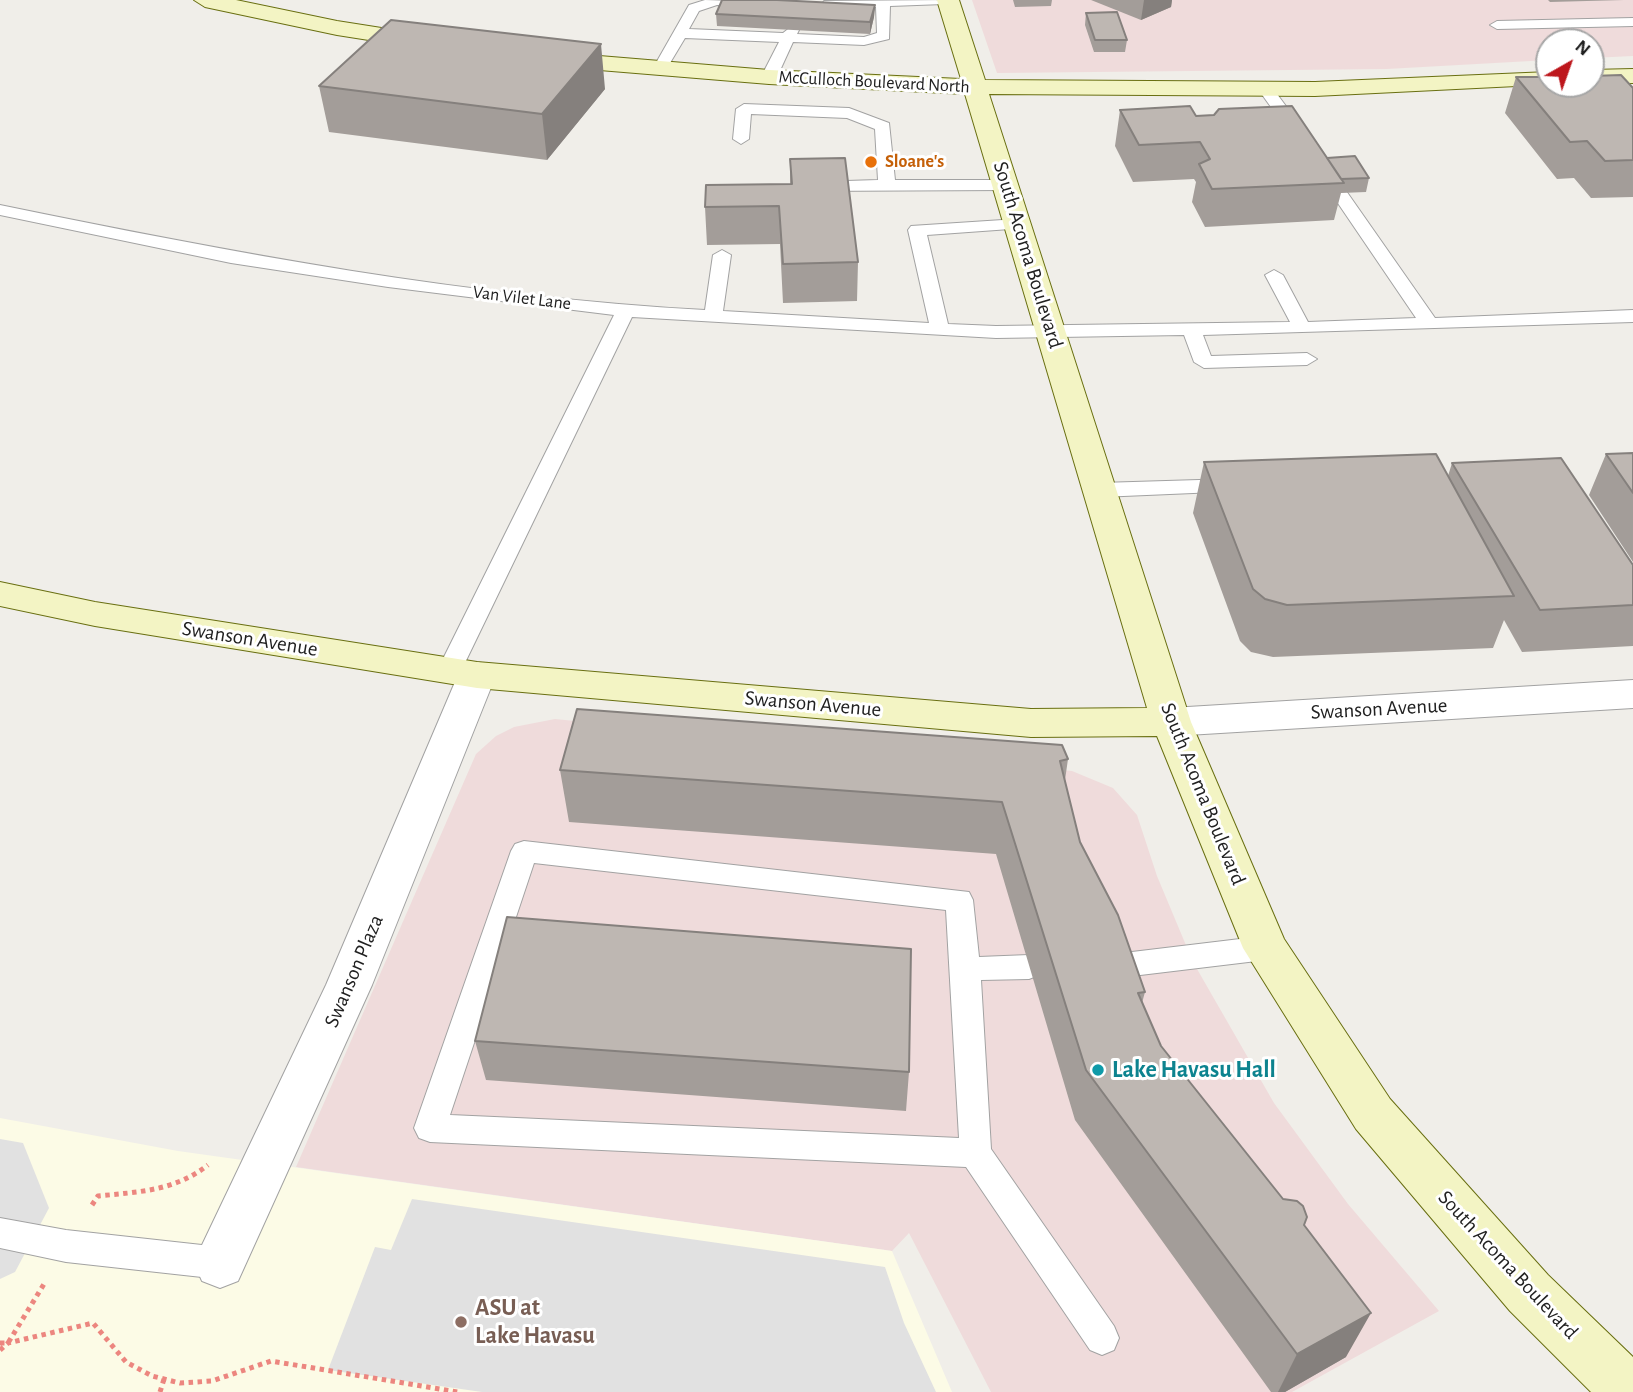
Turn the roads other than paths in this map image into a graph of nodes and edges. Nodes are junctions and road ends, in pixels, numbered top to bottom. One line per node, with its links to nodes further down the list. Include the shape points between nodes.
1 (205, 0): 10 (main road)
2 (946, 0): 4 (lane); 17 (main road, South Acoma Boulevard)
3 (808, 3): 4 (lane, via 846,10)
4 (883, 4): 9 (lane, via 884,36 864,41)
5 (761, 11): 8 (lane, via 765,2 716,1 694,8)
6 (1633, 22): 7 (lane)
7 (1497, 25)
8 (679, 33): 9 (lane); 12 (lane)
9 (790, 34): 14 (lane)
10 (453, 47)
11 (529, 56): 12 (main road, McCulloch Boulevard North)
12 (659, 70): 14 (main road, McCulloch Boulevard North)
13 (1633, 76): 15 (main road)
14 (769, 77): 17 (main road, McCulloch Boulevard North)
15 (1605, 77)
16 (1535, 79): 18 (main road, McCulloch Boulevard North)
17 (976, 87): 18 (main road, McCulloch Boulevard North); 20 (main road, South Acoma Boulevard)
18 (1266, 89): 30 (lane)
19 (741, 139): 21 (lane, via 744,108 849,113 883,126)
20 (1006, 184): 21 (lane); 24 (main road, South Acoma Boulevard)
21 (887, 185): 22 (lane)
22 (796, 187)
23 (0, 210): 27 (lane, Van Vilet Lane, via 231,258)
24 (1018, 224): 32 (lane, via 917,230); 34 (main road, South Acoma Boulevard)
25 (722, 255): 28 (lane)
26 (1274, 275): 31 (lane)
27 (626, 310): 28 (lane, Van Vilet Lane); 39 (lane)
28 (713, 316): 32 (lane, Van Vilet Lane)
29 (1633, 316): 30 (lane, Van Vilet Lane)
30 (1429, 323): 31 (lane, Van Vilet Lane)
31 (1302, 328): 33 (lane, Van Vilet Lane)
32 (940, 329): 34 (lane, Van Vilet Lane)
33 (1192, 330): 34 (lane, Van Vilet Lane); 35 (lane, via 1204,362)
34 (1051, 332): 37 (main road, South Acoma Boulevard)
35 (1307, 359)
36 (1248, 485): 37 (lane)
37 (1100, 491): 41 (main road, South Acoma Boulevard)
38 (0, 594): 39 (main road, Swanson Avenue, via 94,614)
39 (463, 673): 41 (main road, Swanson Avenue, via 1031,723); 48 (street, Swanson Plaza, via 349,985)
40 (1633, 694): 41 (street, Swanson Avenue)
41 (1171, 722): 42 (main road, South Acoma Boulevard)
42 (1265, 948): 44 (lane); 50 (main road, South Acoma Boulevard, via 1373,1114 1529,1293)
43 (1029, 967): 45 (lane)
44 (1107, 967)
45 (966, 969): 46 (lane); 46 (lane, via 960,900 524,851 430,1128)
46 (975, 1153): 49 (lane)
47 (0, 1233): 48 (lane, via 66,1246)
48 (220, 1263)
49 (1102, 1338)
50 (1630, 1392)

